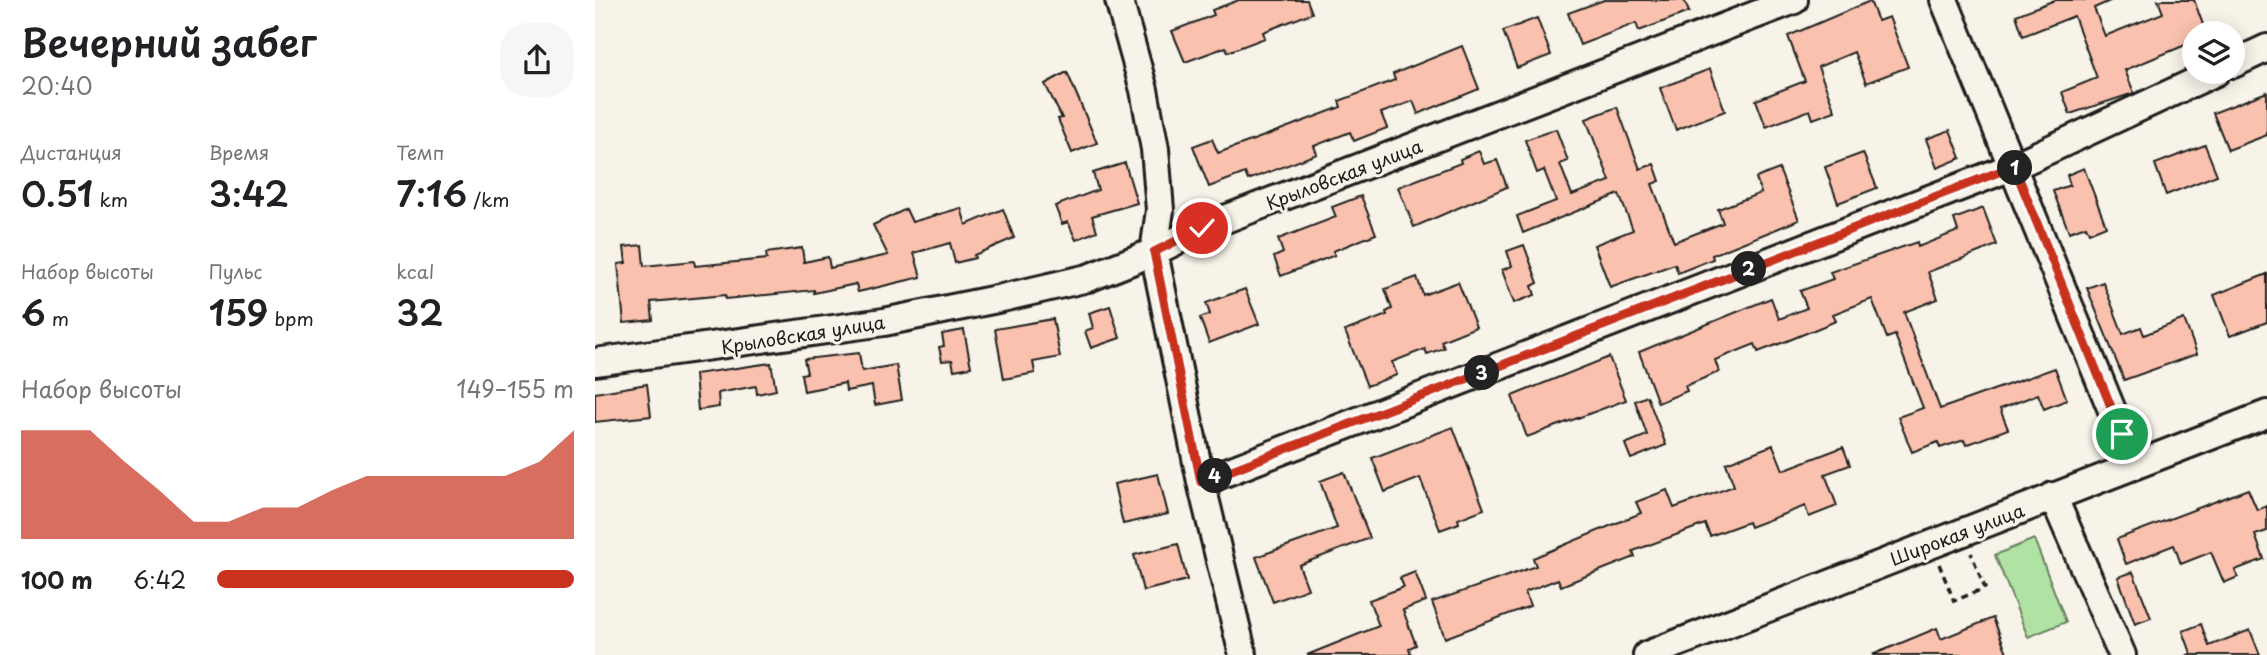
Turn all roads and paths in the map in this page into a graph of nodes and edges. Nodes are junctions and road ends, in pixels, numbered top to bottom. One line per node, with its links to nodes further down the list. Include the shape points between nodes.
1 (1794, 0): 8 (street, Крыловская улица, via 1202,228)
2 (1944, 0): 7 (street)
3 (1126, 2): 8 (street, via 1155,149 1160,210)
4 (2267, 48): 5 (street)
5 (2245, 58)
6 (2189, 84): 7 (street)
7 (2014, 166): 11 (street); 12 (street)
8 (1154, 252): 9 (street, Крыловская улица, via 1088,278 884,322); 12 (street)
9 (595, 362)
10 (2267, 414): 11 (street, Широкая улица)
11 (2134, 464): 13 (street, Широкая улица)
12 (1201, 482): 18 (street)
13 (2053, 496): 14 (street, Широкая улица); 17 (street)
14 (1963, 531): 15 (street, Широкая улица); 15 (path, via 1985,588 1954,601)
15 (1931, 544): 16 (street, Широкая улица)
16 (1684, 648): 19 (street, Широкая улица)
17 (2119, 654)
18 (1243, 655)
19 (1647, 655)

